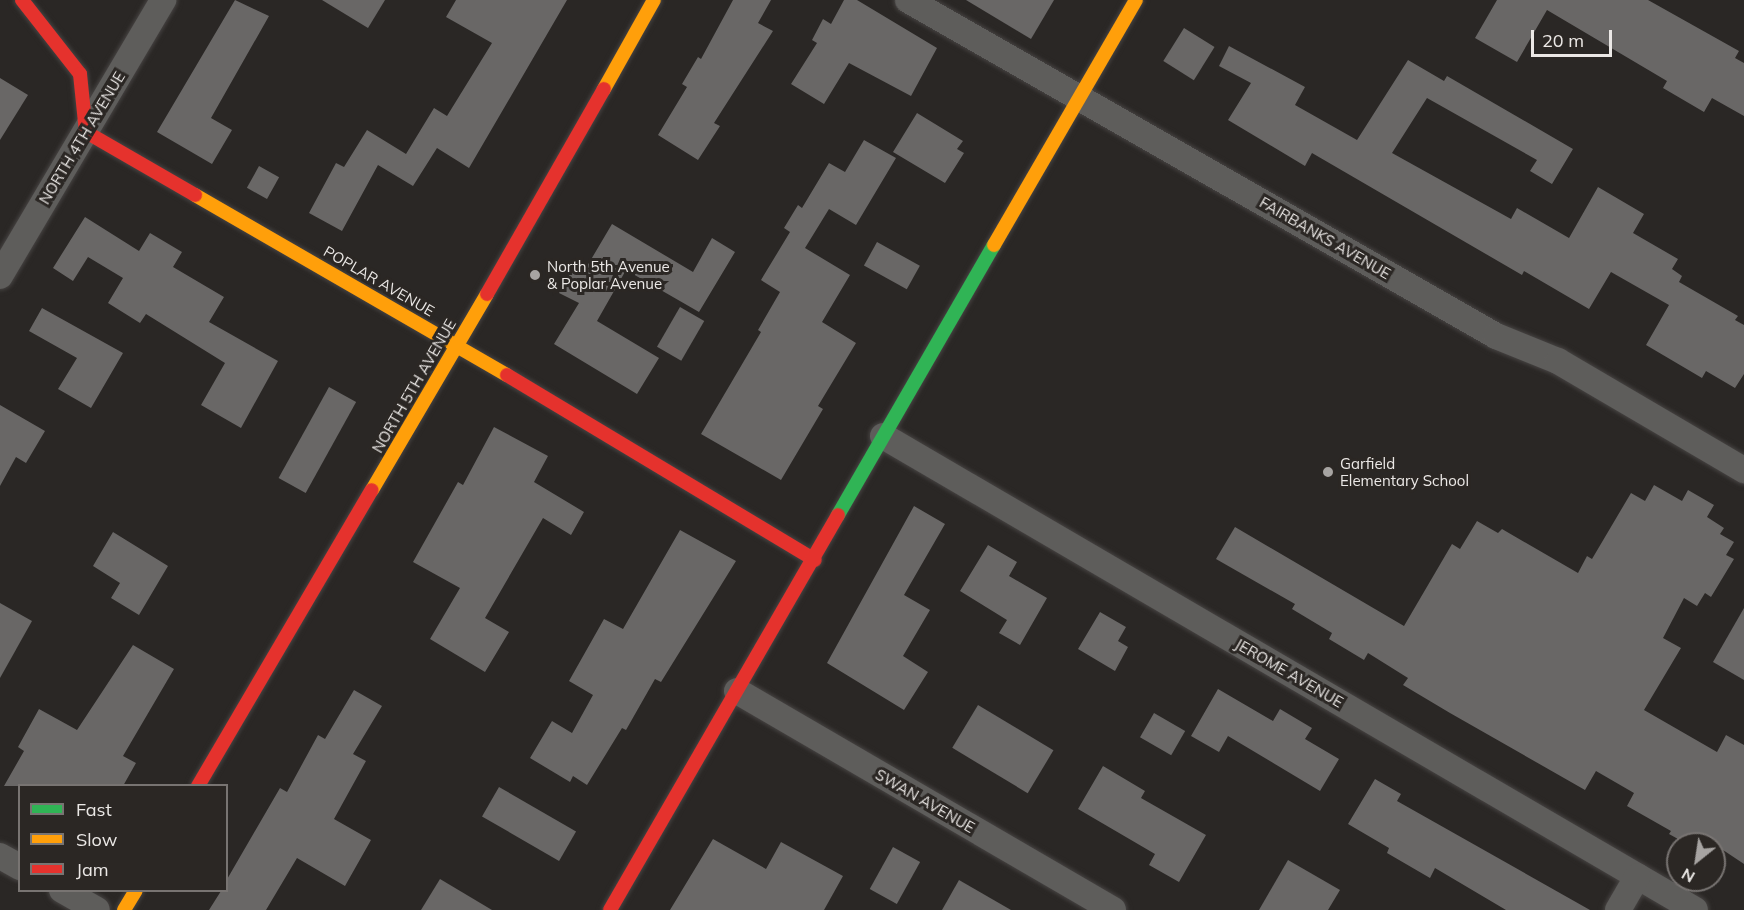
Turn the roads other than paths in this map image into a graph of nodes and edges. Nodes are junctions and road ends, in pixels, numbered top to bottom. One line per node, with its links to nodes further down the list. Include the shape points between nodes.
1 (22, 0): 7 (street, via 80,74)
2 (163, 0): 7 (street, NORTH 4TH AVENUE)
3 (654, 0): 9 (street, NORTH 5TH AVENUE)
4 (908, 0): 6 (street, FAIRBANKS AVENUE)
5 (1136, 0): 6 (street)
6 (1078, 97): 10 (street); 11 (street, FAIRBANKS AVENUE, via 1496,336 1558,361)
7 (87, 132): 8 (street, NORTH 4TH AVENUE); 9 (street, POPLAR AVENUE)
8 (0, 276)
9 (458, 345): 12 (street, POPLAR AVENUE); 14 (street, NORTH 5TH AVENUE)
10 (883, 436): 12 (street); 17 (street, JEROME AVENUE)
11 (1744, 470)
12 (815, 560): 13 (street)
13 (737, 691): 22 (street); 23 (street, SWAN AVENUE)
14 (199, 784)
15 (0, 856): 16 (street)
16 (18, 866)
17 (1638, 876): 24 (street); 25 (street, JEROME AVENUE)
18 (64, 892): 20 (street)
19 (135, 892): 21 (street)
20 (97, 910)
21 (124, 910)
22 (610, 910)
23 (1113, 910)
24 (1618, 910)
25 (1695, 910)

